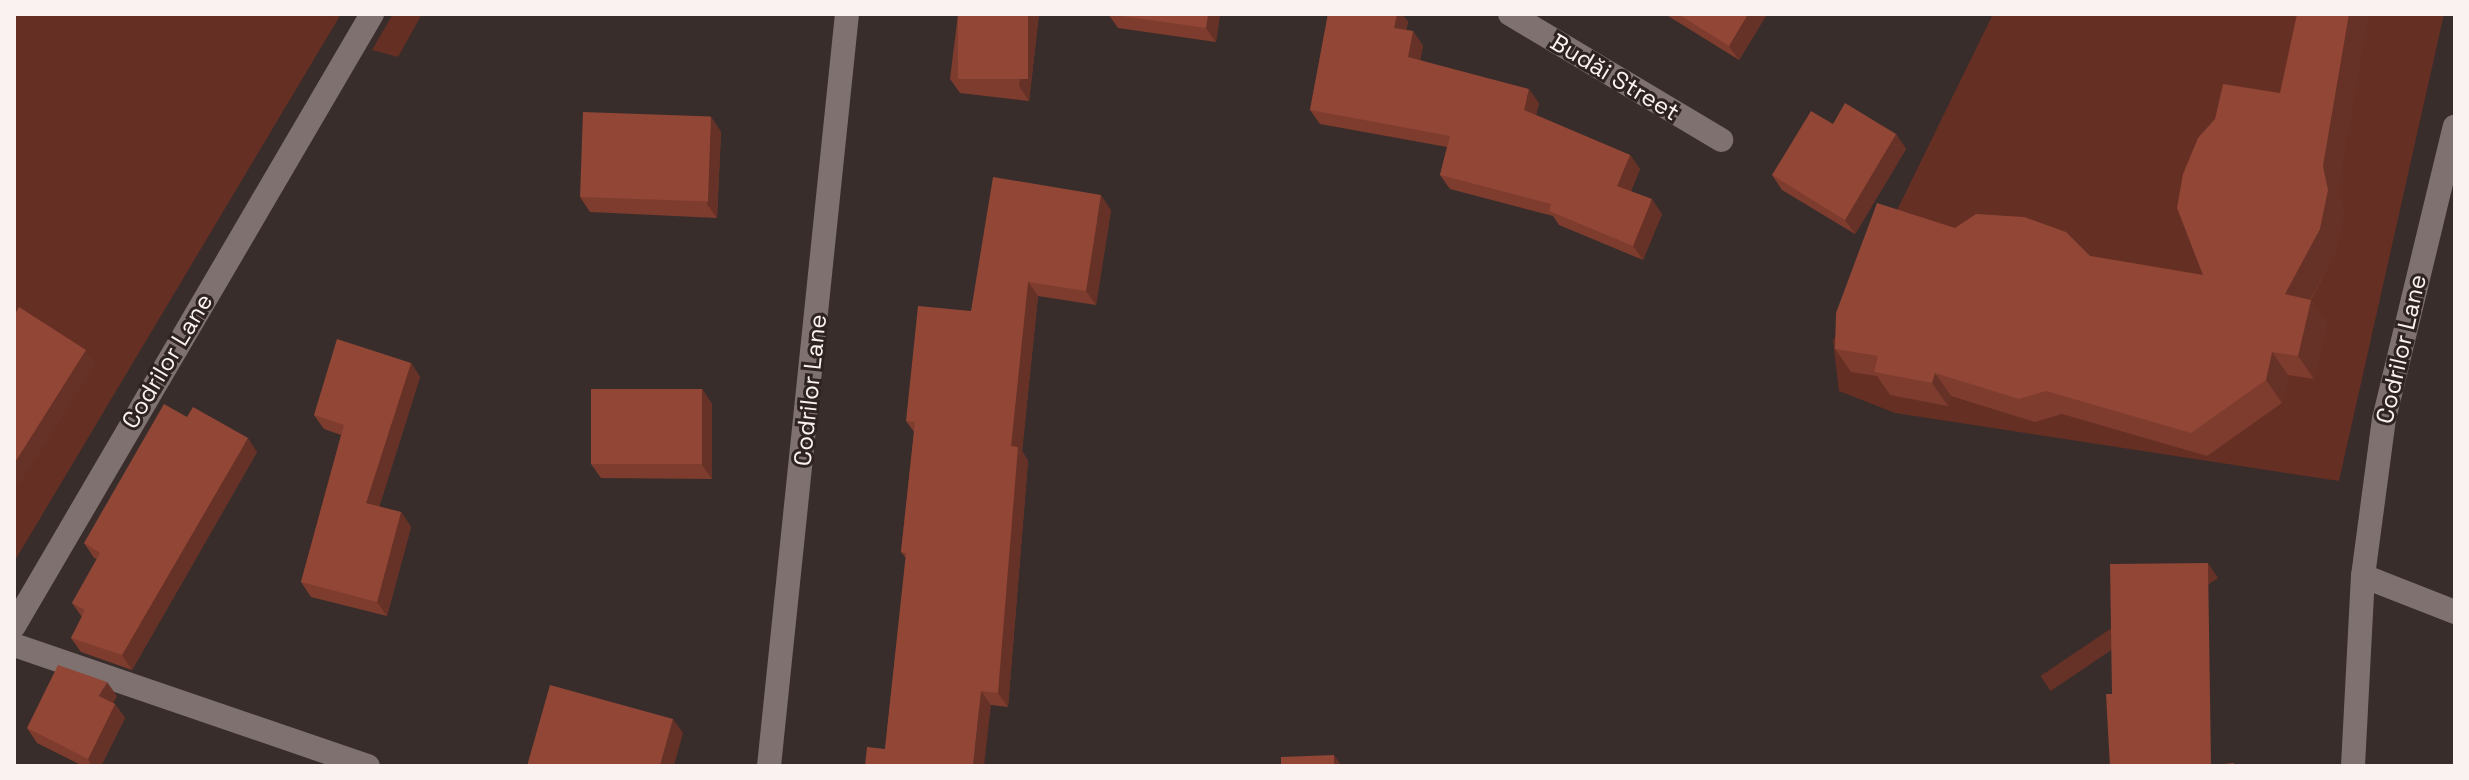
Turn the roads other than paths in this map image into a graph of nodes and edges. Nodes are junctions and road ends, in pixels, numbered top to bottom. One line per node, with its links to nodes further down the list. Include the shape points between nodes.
1 (372, 14): 8 (street, Codrilor Lane)
2 (847, 14): 11 (street, Codrilor Lane)
3 (1510, 14): 5 (street, Budăi Street)
4 (2455, 126): 6 (street, Codrilor Lane, via 2384,419)
5 (1721, 140)
6 (2363, 576): 7 (street); 12 (street, Codrilor Lane)
7 (2455, 612)
8 (14, 626)
9 (14, 645): 10 (street)
10 (368, 766)
11 (769, 766)
12 (2353, 766)

